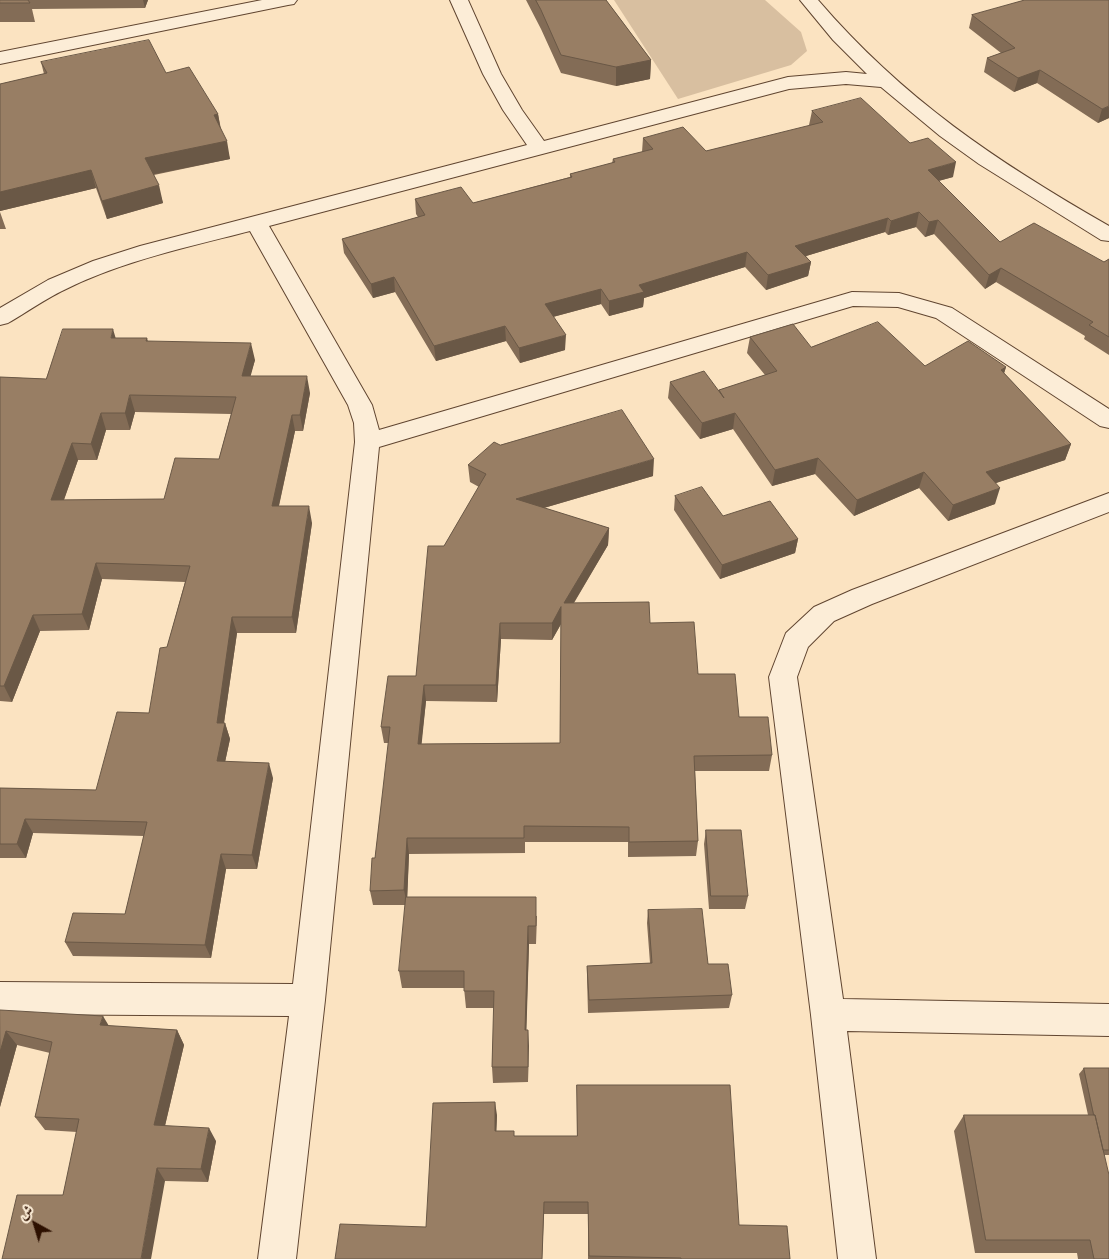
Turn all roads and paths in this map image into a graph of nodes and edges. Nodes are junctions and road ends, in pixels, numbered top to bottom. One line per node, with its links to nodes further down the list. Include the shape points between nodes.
1 (288, 0): 4 (street)
2 (459, 0): 9 (street, via 492,74)
3 (809, 0): 5 (street, via 828,24)
4 (223, 6): 6 (street)
5 (841, 57): 7 (street); 8 (street)
6 (0, 58)
7 (886, 82): 8 (street, via 846,78); 11 (street, via 934,122 1007,174)
8 (788, 83): 9 (street)
9 (540, 149): 10 (street)
10 (256, 222): 12 (street, via 101,266 56,285); 14 (street, via 360,405 366,423)
11 (1109, 235)
12 (0, 318)
13 (1109, 420): 14 (street, via 944,313 899,300 852,299)
14 (366, 442): 17 (street)
15 (1109, 502): 18 (street, via 862,597 824,614 796,642 783,677)
16 (0, 998): 17 (street)
17 (308, 1000): 20 (street)
18 (828, 1015): 19 (street); 21 (street)
19 (1109, 1020)
20 (277, 1259)
21 (857, 1259)

